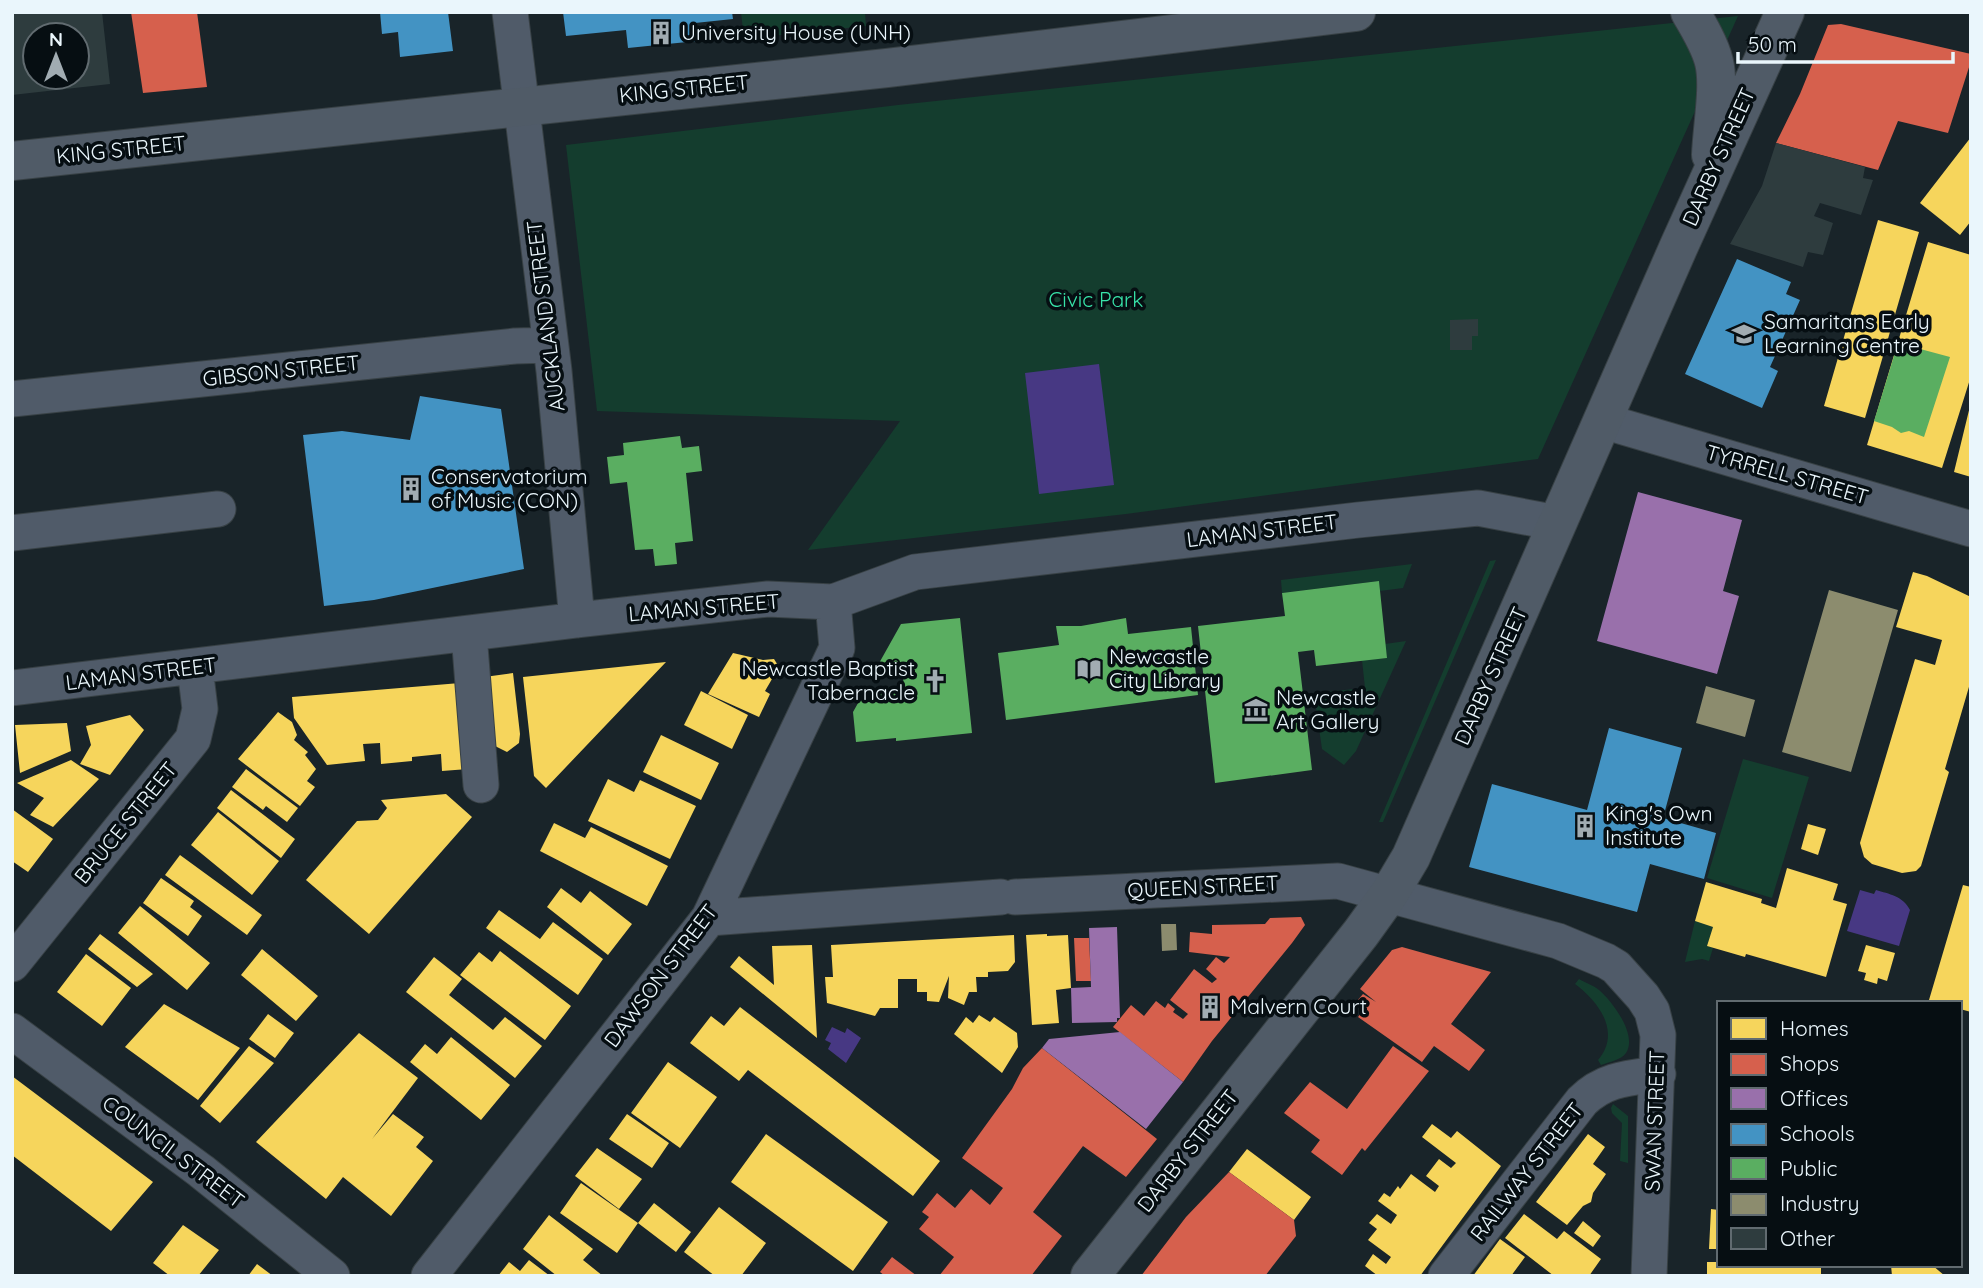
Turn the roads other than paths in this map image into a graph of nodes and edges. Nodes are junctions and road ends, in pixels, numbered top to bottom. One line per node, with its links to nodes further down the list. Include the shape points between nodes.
1 (510, 12): 5 (street, AUCKLAND STREET)
2 (1356, 12): 5 (main road, KING STREET)
3 (1690, 12): 7 (main road, via 1714,63)
4 (1785, 12): 7 (main road, DARBY STREET)
5 (521, 107): 6 (main road, KING STREET); 8 (street, AUCKLAND STREET)
6 (12, 161)
7 (1711, 174): 10 (main road, DARBY STREET)
8 (550, 345): 9 (street, GIBSON STREET); 16 (street, AUCKLAND STREET)
9 (12, 399)
10 (1603, 421): 12 (main road, DARBY STREET); 13 (street, TYRRELL STREET)
11 (218, 509): 14 (street)
12 (1557, 523): 15 (street, LAMAN STREET, via 1478,508 1358,520 915,572); 21 (main road, DARBY STREET, via 1411,857)
13 (1971, 530)
14 (12, 533)
15 (834, 602): 16 (street, LAMAN STREET, via 768,599); 22 (street, DAWSON STREET, via 837,648)
16 (577, 620): 17 (street, LAMAN STREET)
17 (468, 634): 18 (street, LAMAN STREET); 20 (street)
18 (195, 668): 19 (street, LAMAN STREET); 23 (street, BRUCE STREET, via 200,709 193,740)
19 (12, 688)
20 (481, 785)
21 (1389, 894): 22 (street, QUEEN STREET, via 1338,881); 25 (street, SWAN STREET, via 1558,941 1616,967 1652,1011 1658,1035); 28 (main road, DARBY STREET)
22 (709, 918): 27 (street, DAWSON STREET)
23 (12, 964)
24 (12, 1031): 26 (street, COUNCIL STREET, via 201,1171)
25 (1658, 1074): 29 (street, RAILWAY STREET, via 1609,1081 1593,1090); 30 (street, SWAN STREET)
26 (332, 1276)
27 (429, 1276)
28 (1090, 1276)
29 (1446, 1276)
30 (1649, 1276)

